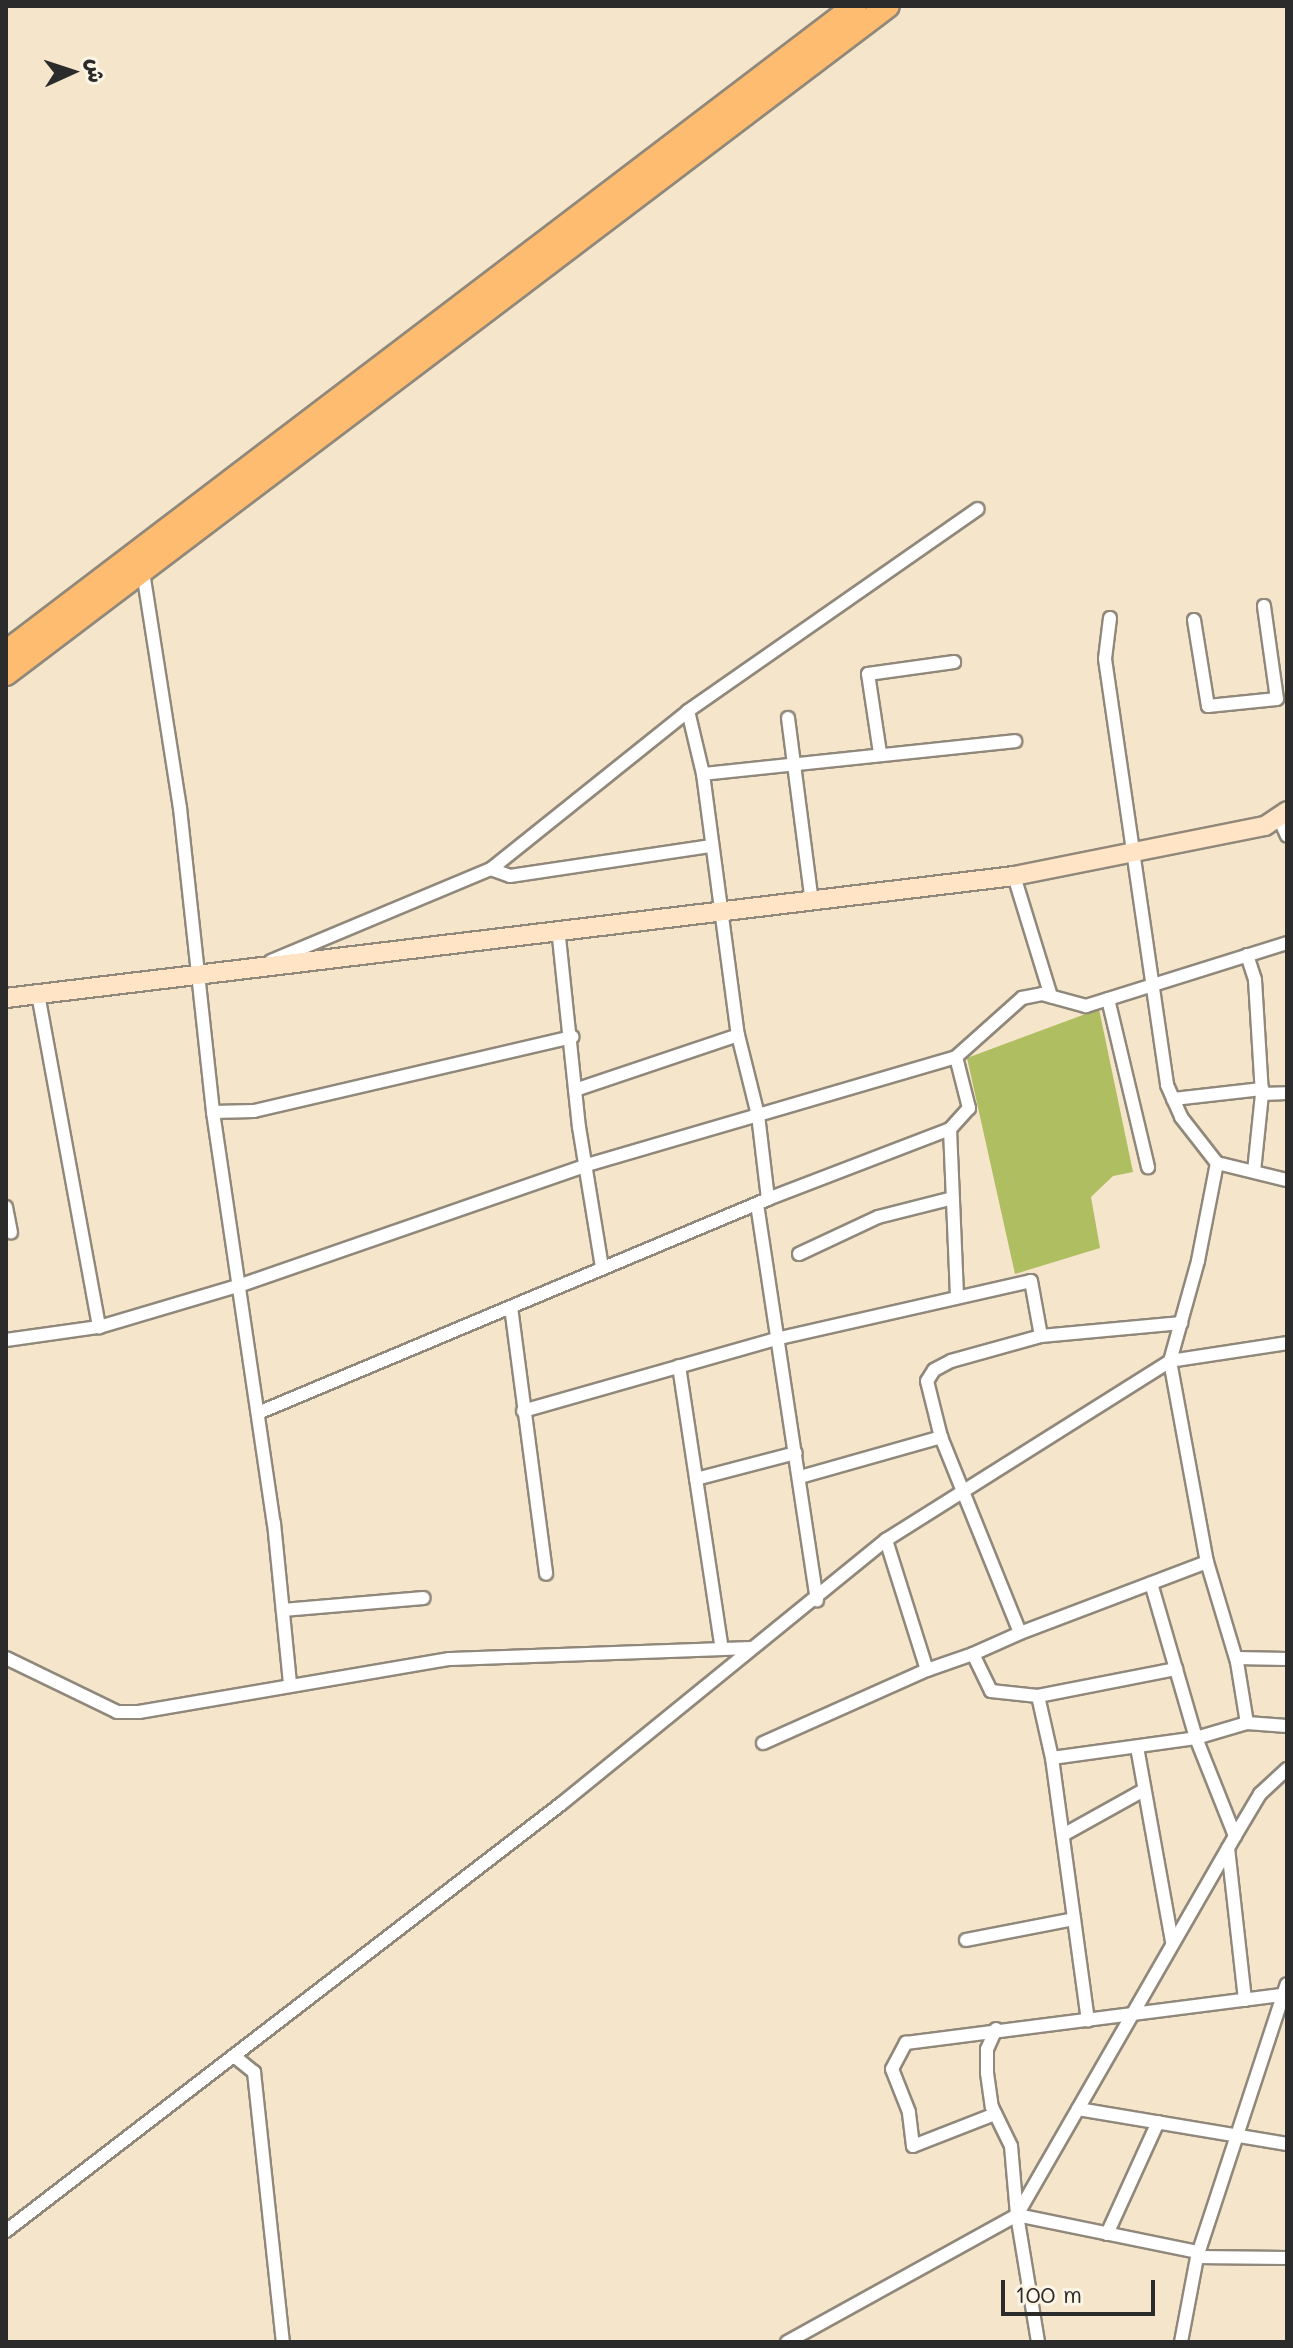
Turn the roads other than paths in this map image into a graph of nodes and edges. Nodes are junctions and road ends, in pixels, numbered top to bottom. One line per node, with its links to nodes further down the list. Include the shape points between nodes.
1 (855, 6): 8 (highway)
2 (888, 6): 4 (highway)
3 (978, 509): 12 (street)
4 (143, 572): 10 (highway); 29 (street)
5 (1264, 606): 11 (street)
6 (1110, 618): 20 (street, via 1105,659)
7 (1194, 620): 11 (street, via 1208,706 1277,699)
8 (6, 652)
9 (954, 662): 15 (street, via 868,674)
10 (6, 674)
11 (1280, 675)
12 (688, 711): 17 (street); 21 (street)
13 (788, 718): 16 (street)
14 (1015, 741): 15 (street)
15 (880, 753): 16 (street)
16 (794, 765): 17 (street); 23 (street)
17 (703, 774): 19 (street)
18 (1285, 822): 20 (street)
19 (710, 846): 21 (street, via 510,876); 24 (street)
20 (1131, 849): 22 (street); 30 (street)
21 (491, 869): 28 (street)
22 (1014, 876): 23 (street); 32 (street)
23 (812, 902): 24 (street)
24 (721, 912): 25 (street); 35 (street)
25 (558, 928): 28 (street); 36 (street)
26 (1287, 943): 27 (street)
27 (1247, 955): 30 (street); 39 (street, via 1255,980)
28 (268, 963): 29 (street)
29 (200, 978): 31 (street); 42 (street)
30 (1150, 984): 34 (street); 41 (street)
31 (38, 994): 33 (street); 60 (street)
32 (1051, 996): 34 (street, via 1086,1006); 37 (street, via 1022,998)
33 (6, 998)
34 (1108, 999): 47 (street)
35 (738, 1035): 38 (street); 43 (street)
36 (573, 1037): 38 (street); 42 (street, via 254,1111)
37 (956, 1057): 43 (street); 44 (street, via 969,1108)
38 (575, 1090): 46 (street)
39 (1262, 1091): 40 (street); 41 (street); 48 (street)
40 (1287, 1093)
41 (1173, 1099): 45 (street)
42 (213, 1112): 56 (street)
43 (758, 1115): 46 (street); 51 (street)
44 (950, 1129): 50 (street); 51 (street)
45 (1217, 1163): 48 (street); 59 (street)
46 (587, 1165): 55 (street); 56 (street)
47 (1148, 1167)
48 (1254, 1172): 49 (street)
49 (1287, 1180)
50 (953, 1198): 54 (street, via 878,1217); 57 (street)
51 (762, 1201): 55 (street); 62 (street)
52 (6, 1207): 53 (street)
53 (11, 1233)
54 (799, 1254)
55 (602, 1268): 58 (street)
56 (241, 1285): 60 (street); 68 (street)
57 (957, 1297): 61 (street, via 1031,1281); 62 (street)
58 (511, 1307): 67 (street); 68 (street)
59 (1181, 1323): 61 (street); 65 (street)
60 (99, 1327): 63 (street)
61 (1041, 1336): 69 (street, via 934,1370 927,1381)
62 (780, 1338): 66 (street); 70 (street)
63 (6, 1340)
64 (1287, 1343): 65 (street)
65 (1170, 1361): 73 (street); 75 (street)
66 (679, 1366): 67 (street); 72 (street)
67 (523, 1411): 76 (street)
68 (258, 1413): 80 (street)
69 (941, 1437): 71 (street); 73 (street)
70 (796, 1453): 71 (street); 72 (street)
71 (800, 1477): 79 (street)
72 (696, 1479): 83 (street)
73 (963, 1489): 74 (street); 81 (street)
74 (886, 1540): 79 (street); 89 (street)
75 (1207, 1562): 77 (street); 86 (street)
76 (546, 1574)
77 (1151, 1583): 81 (street); 88 (street)
78 (423, 1598): 80 (street)
79 (817, 1600): 82 (street)
80 (283, 1610): 90 (street)
81 (1020, 1633): 84 (street)
82 (752, 1648): 83 (street); 110 (street, via 561,1804)
83 (722, 1649): 90 (street, via 450,1659)
84 (973, 1654): 89 (street); 91 (street, via 991,1691)
85 (6, 1658): 90 (street, via 117,1712)
86 (1236, 1658): 87 (street); 92 (street)
87 (1287, 1659)
88 (1176, 1669): 91 (street); 94 (street)
89 (927, 1670): 95 (street)
90 (290, 1683)
91 (1038, 1696): 97 (street)
92 (1247, 1723): 93 (street); 94 (street)
93 (1287, 1726)
94 (1196, 1738): 96 (street); 101 (street)
95 (763, 1743)
96 (1137, 1747): 97 (street); 99 (street)
97 (1052, 1758): 100 (street)
98 (1287, 1769): 101 (street, via 1260,1794)
99 (1144, 1790): 100 (street); 104 (street)
100 (1063, 1835): 102 (street)
101 (1231, 1842): 104 (street); 106 (street)
102 (1074, 1919): 103 (street); 108 (street)
103 (966, 1940)
104 (1172, 1942): 107 (street)
105 (1286, 1991): 106 (street); 114 (street)
106 (1245, 2000): 107 (street)
107 (1129, 2018): 108 (street); 111 (street)
108 (1088, 2021): 109 (street)
109 (996, 2029): 112 (street, via 987,2049); 112 (street, via 906,2043 892,2069 909,2112 913,2146)
110 (234, 2056): 117 (street); 121 (street, via 254,2072)
111 (1078, 2109): 113 (street); 116 (street)
112 (995, 2114): 116 (street, via 1011,2146)
113 (1158, 2122): 114 (street); 118 (street)
114 (1236, 2136): 115 (street); 119 (street)
115 (1287, 2144)
116 (1017, 2215): 118 (street); 122 (street); 123 (street)
117 (6, 2231)
118 (1107, 2234): 119 (street)
119 (1198, 2255): 120 (street); 124 (street)
120 (1287, 2258)
121 (283, 2342)
122 (787, 2342)
123 (1038, 2342)
124 (1181, 2342)

